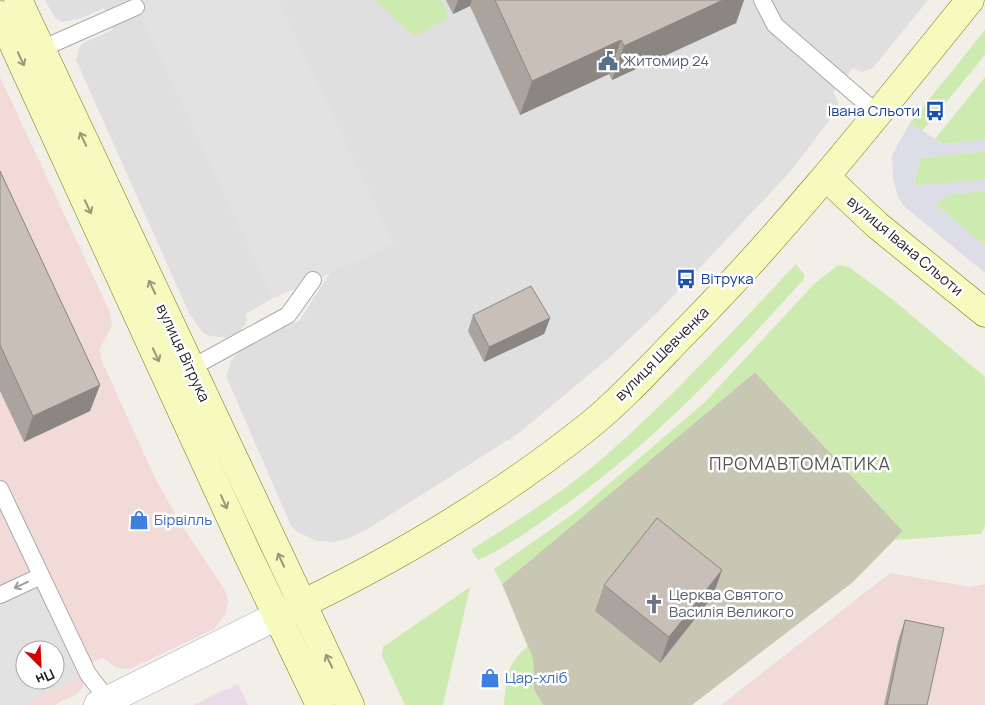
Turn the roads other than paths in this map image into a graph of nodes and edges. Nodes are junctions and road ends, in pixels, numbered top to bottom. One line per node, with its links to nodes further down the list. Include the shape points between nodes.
1 (18, 0): 6 (main road, вулиця Вітрука)
2 (762, 0): 7 (lane, via 775,25)
3 (970, 0): 7 (main road, вулиця Шевченка)
4 (136, 7): 6 (lane)
5 (0, 15): 16 (main road, вулиця Вітрука, one-way to 16)
6 (41, 49): 11 (main road, вулиця Вітрука, one-way to 6)
7 (877, 113): 8 (main road, вулиця Шевченка)
8 (826, 177): 10 (main road, вулиця Івана Сльоти, via 877,225); 15 (main road, вулиця Шевченка, via 714,304 591,424 487,500 398,556)
9 (313, 280): 11 (lane, via 288,315)
10 (985, 314)
11 (190, 368): 15 (main road, вулиця Вітрука, one-way to 11)
12 (0, 489): 13 (lane)
13 (41, 576): 14 (lane, one-way to 14); 17 (lane)
14 (0, 595)
15 (301, 604): 16 (main road, вулиця Шевченка); 19 (main road, вулиця Вітрука, one-way to 15)
16 (277, 616): 17 (street); 18 (main road, вулиця Вітрука)
17 (103, 703)
18 (320, 705)
19 (350, 705)

